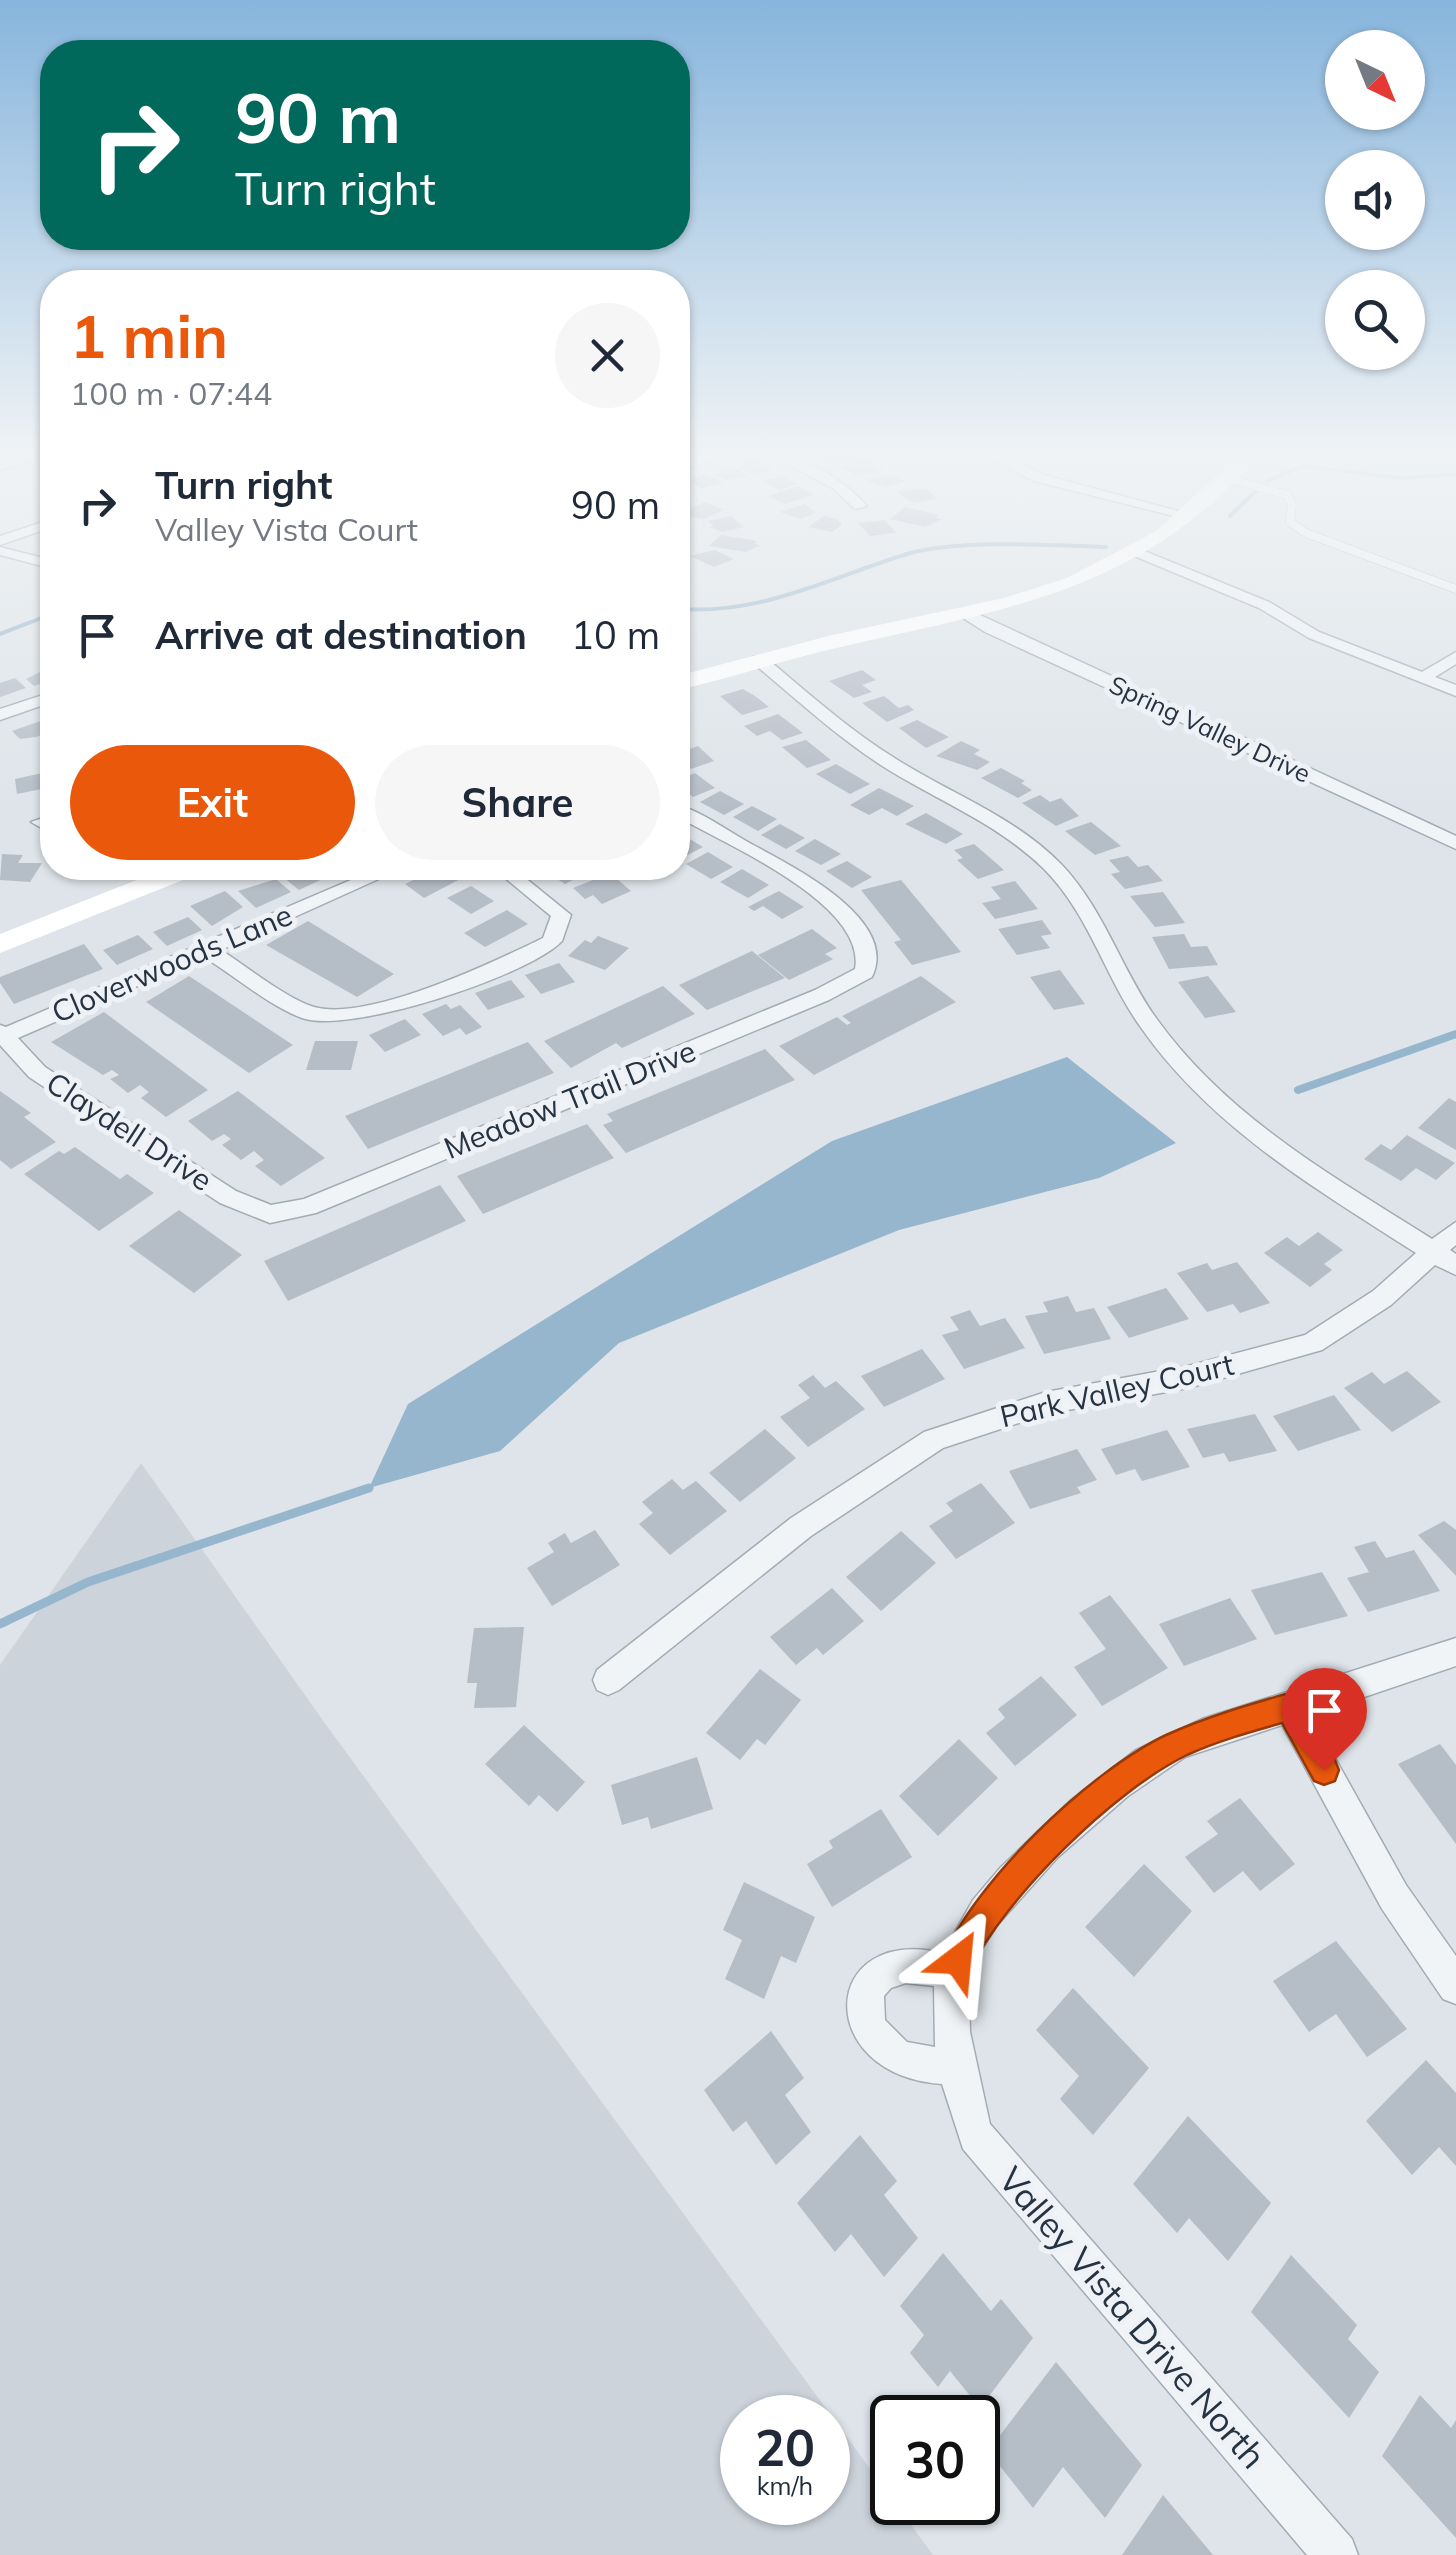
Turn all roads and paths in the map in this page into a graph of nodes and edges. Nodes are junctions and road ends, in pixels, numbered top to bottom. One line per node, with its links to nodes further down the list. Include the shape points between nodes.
1 (1097, 571): 5 (main road)
2 (1183, 571): 8 (street, via 1264,605 1314,635)
3 (1408, 571): 4 (lane)
4 (1456, 589)
5 (965, 613): 7 (main road); 14 (street, Spring Valley Drive)
6 (1456, 658): 8 (street)
7 (760, 660): 9 (main road); 23 (street, via 866,747 983,812 1054,868 1102,934 1148,1023 1238,1120 1326,1186)
8 (1423, 678): 10 (street)
9 (690, 680)
10 (1456, 692)
11 (40, 702): 12 (street)
12 (0, 715)
13 (690, 817): 21 (street, Meadow Trail Drive, via 817,889 867,945 865,972 320,1202)
14 (1456, 843)
15 (159, 880): 18 (main road)
16 (355, 880): 19 (street, Cloverwoods Lane)
17 (517, 880): 19 (street, via 561,915 552,941 367,1014 308,1014)
18 (0, 944)
19 (205, 949): 20 (street, Cloverwoods Lane)
20 (2, 1034): 21 (street, Claydell Drive, via 37,1072 111,1123 228,1197)
21 (270, 1214)
22 (1456, 1231): 23 (street, Park Valley Court)
23 (1445, 1258): 25 (street, Park Valley Court, via 1313,1344 1188,1377 1046,1403 934,1440 801,1527)
24 (1456, 1652): 26 (street)
25 (608, 1680)
26 (1289, 1707): 27 (street, via 1202,1735 1132,1772 1003,1890 975,1925); 28 (street, via 1394,1897)
27 (953, 1973): 29 (street, Valley Vista Drive North); 29 (street, via 891,1968 872,1982 864,2006 869,2032 890,2053)
28 (1456, 1986)
29 (957, 2066): 30 (street, Valley Vista Drive North, via 976,2136)
30 (1336, 2555)

